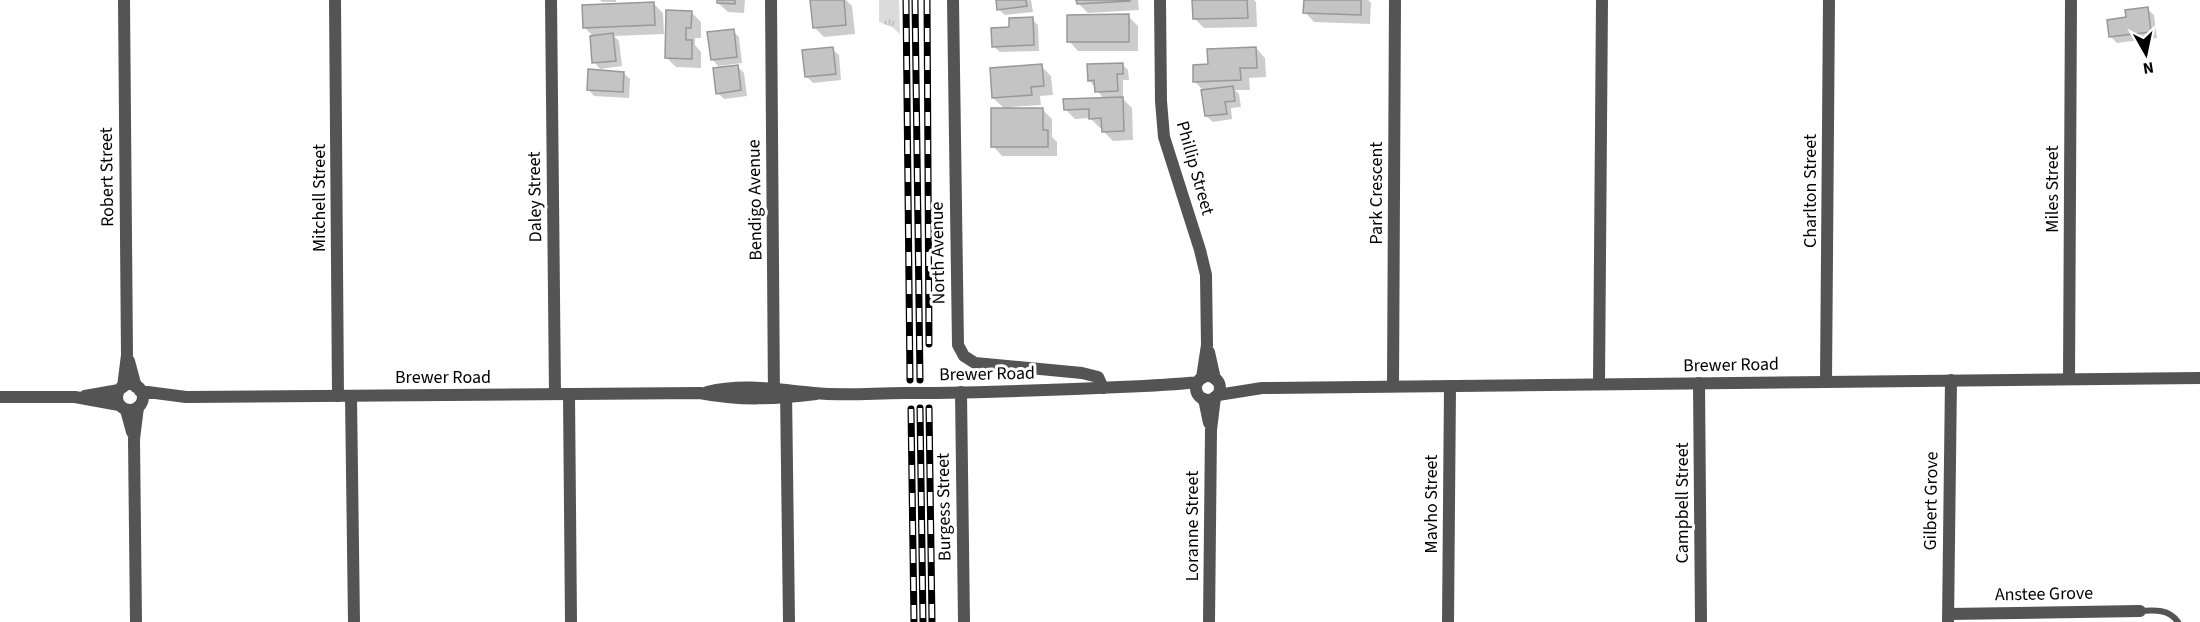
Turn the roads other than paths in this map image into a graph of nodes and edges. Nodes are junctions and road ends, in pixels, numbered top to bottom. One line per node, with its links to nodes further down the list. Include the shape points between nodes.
1 (124, 0): 21 (street, Robert Street)
2 (335, 0): 26 (street, Mitchell Street)
3 (551, 0): 23 (street, Daley Street)
4 (771, 0): 25 (street, Bendigo Avenue)
5 (953, 0): 19 (street, North Avenue, via 958,345 964,356 975,363 1082,373 1098,378)
6 (1160, 0): 20 (street, Phillip Street, via 1162,126 1206,275)
7 (1395, 0): 17 (street, Park Crescent)
8 (1602, 0): 16 (street)
9 (1829, 0): 14 (street, Charlton Street)
10 (2071, 0): 12 (street, Miles Street)
11 (2200, 378): 12 (street, Brewer Road)
12 (2069, 379): 13 (street, Brewer Road)
13 (1951, 380): 14 (street, Brewer Road); 33 (street, Gilbert Grove)
14 (1826, 382): 15 (street, Brewer Road)
15 (1699, 383): 16 (street, Brewer Road); 41 (street, Campbell Street)
16 (1599, 384): 18 (street, Brewer Road)
17 (1393, 386): 18 (street, Brewer Road); 20 (street, Brewer Road)
18 (1450, 386): 40 (street, Mavho Street)
19 (1103, 388): 20 (street, Brewer Road); 22 (street, Brewer Road)
20 (1208, 388): 39 (street, Loranne Street)
21 (130, 389): 29 (street, Brewer Road); 30 (street, Brewer Road); 31 (street, via 142,397); 31 (street, via 117,397)
22 (961, 392): 25 (street, Brewer Road, bridge); 38 (street, Burgess Street)
23 (555, 394): 24 (street, Brewer Road); 27 (street, Brewer Road)
24 (569, 394): 25 (street, Brewer Road, via 700,393 723,388); 36 (street)
25 (780, 394): 37 (street, Bendigo Avenue)
26 (338, 396): 27 (street, Brewer Road); 29 (street, Brewer Road)
27 (351, 396): 35 (street)
28 (0, 397): 30 (street, Brewer Road)
29 (186, 397): 31 (street, Brewer Road)
30 (75, 398): 31 (street, Brewer Road)
31 (131, 406): 34 (street)
32 (2140, 611): 33 (street, Anstee Grove); 42 (lane, via 2159,610)
33 (1948, 618)
34 (136, 622)
35 (354, 622)
36 (571, 622)
37 (789, 622)
38 (964, 622)
39 (1209, 622)
40 (1448, 622)
41 (1701, 622)
42 (2178, 622)

